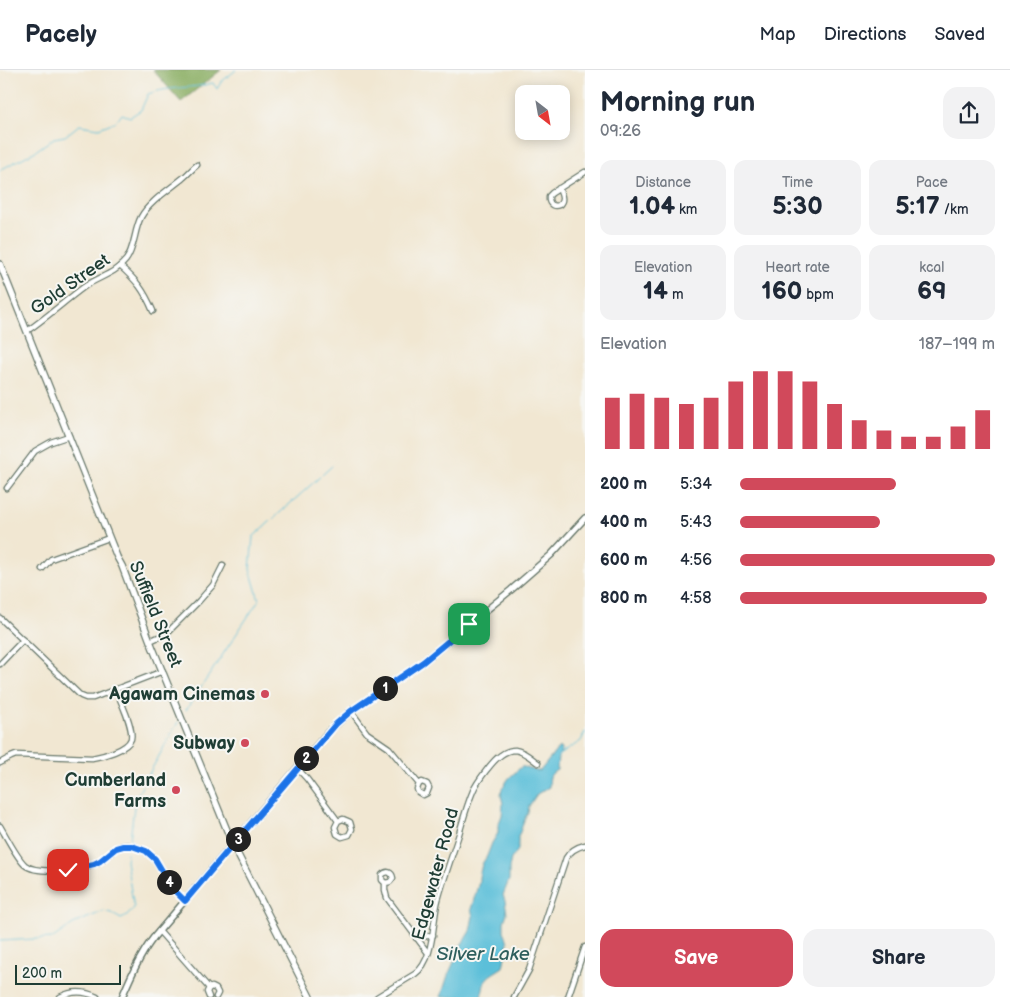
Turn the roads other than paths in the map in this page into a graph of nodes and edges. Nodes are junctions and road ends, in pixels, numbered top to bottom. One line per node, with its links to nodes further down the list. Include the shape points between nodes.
1 (197, 165): 5 (street, Gold Street, via 143,213 131,251)
2 (585, 172): 3 (street)
3 (559, 188)
4 (0, 264): 7 (main road, Suffield Street)
5 (120, 266): 6 (street, via 141,287); 7 (street, Gold Street, via 85,286)
6 (153, 311)
7 (27, 331): 8 (main road, Suffield Street)
8 (69, 436): 9 (street, via 35,452); 11 (main road, Suffield Street)
9 (7, 488)
10 (585, 518): 20 (street, via 548,558 423,662)
11 (109, 538): 13 (street, via 51,559); 16 (main road, Suffield Street)
12 (223, 565): 16 (street, via 213,585 199,601 167,633)
13 (42, 569)
14 (0, 618): 15 (street)
15 (23, 640): 17 (street); 19 (street, via 81,696 87,699)
16 (150, 641): 18 (main road, Suffield Street)
17 (0, 664)
18 (162, 671): 19 (street); 27 (main road, Suffield Street)
19 (116, 689): 21 (street, via 131,730 126,746 92,758 16,755)
20 (351, 711): 23 (street); 24 (street, via 367,733 389,748)
21 (0, 763)
22 (538, 763): 32 (street, Edgewater Road, via 521,752 508,751 498,757 474,789 435,913)
23 (297, 768): 25 (street); 27 (street)
24 (419, 784)
25 (338, 821): 25 (street, via 335,827 337,834 348,835 352,831 351,824 345,819)
26 (0, 826): 30 (street, via 22,861 37,869 62,870 89,865 118,847 138,848 155,859 173,889)
27 (233, 845): 30 (street); 42 (main road, Suffield Street)
28 (585, 845): 44 (street, via 574,849 566,858 529,970)
29 (385, 882): 33 (street, via 388,901)
30 (185, 901): 31 (street)
31 (159, 931): 36 (street); 39 (street, via 145,950)
32 (433, 935): 33 (street); 35 (street, Edgewater Road)
33 (416, 938): 35 (street)
34 (585, 947): 45 (street)
35 (428, 953): 43 (street, Edgewater Road, via 418,972)
36 (209, 988): 40 (street); 41 (street, via 216,989)
37 (60, 997): 38 (street, via 80,992)
38 (97, 997)
39 (122, 997)
40 (209, 997)
41 (216, 997)
42 (310, 997)
43 (377, 997)
44 (514, 997)
45 (568, 997)

